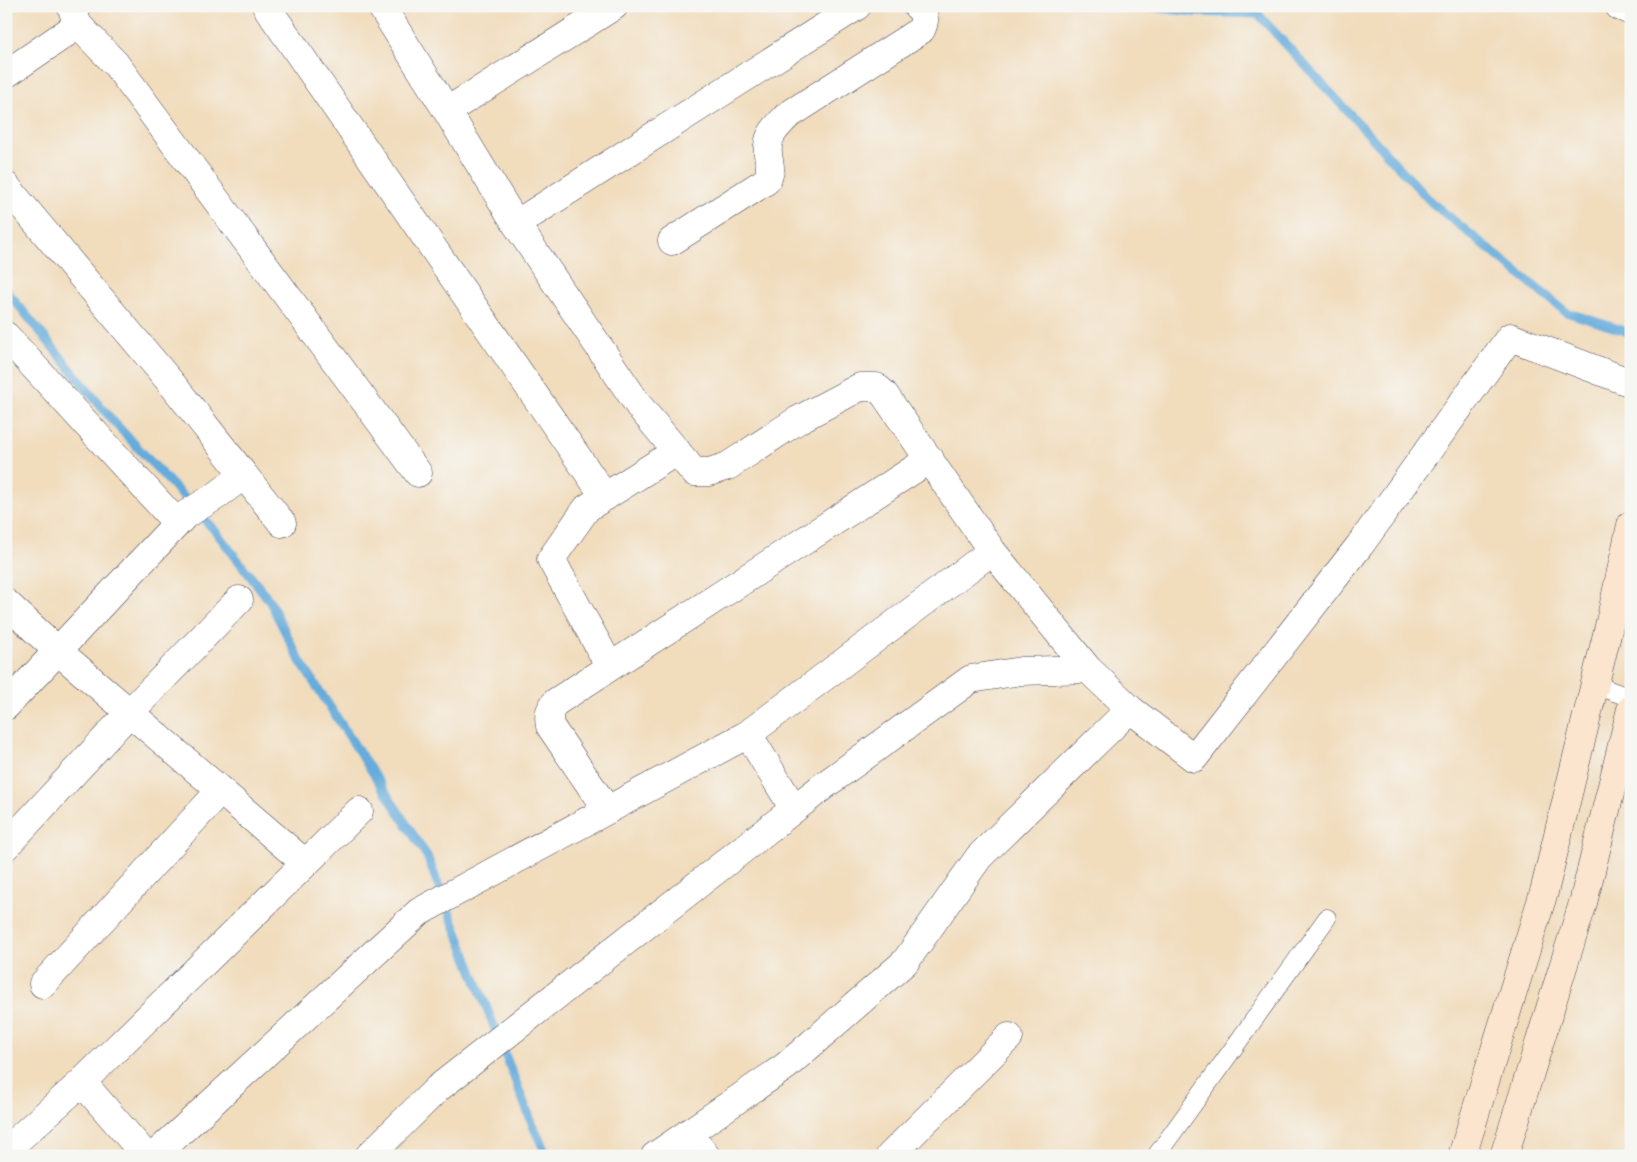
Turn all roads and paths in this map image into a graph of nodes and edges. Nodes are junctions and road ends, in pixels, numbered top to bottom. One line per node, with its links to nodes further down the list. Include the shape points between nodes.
1 (266, 6): 20 (street)
2 (381, 6): 10 (street)
3 (614, 6): 10 (street)
4 (857, 6): 12 (street)
5 (917, 6): 13 (street, via 923,11 921,30 787,116 773,131 768,146 771,173 766,181)
6 (1619, 6): 7 (street)
7 (1631, 11)
8 (75, 16): 9 (street); 18 (street, via 115,63)
9 (6, 74)
10 (447, 110): 12 (street)
11 (6, 186): 19 (street)
12 (516, 224): 16 (street, via 639,406)
13 (672, 241)
14 (6, 336): 21 (street)
15 (1631, 383): 33 (street, via 1510,337 1360,545 1194,758)
16 (677, 451): 17 (street, via 694,472 709,472 728,466 798,420 860,387 876,387); 20 (street)
17 (930, 460): 24 (street); 28 (street)
18 (418, 473)
19 (244, 475): 21 (street); 22 (street)
20 (605, 497): 28 (street, via 587,508 551,559)
21 (181, 519): 27 (street)
22 (282, 523)
23 (1631, 525): 30 (main road)
24 (992, 551): 29 (street); 36 (street)
25 (240, 600): 35 (street)
26 (6, 603): 27 (street)
27 (58, 650): 32 (street); 35 (street)
28 (610, 667): 39 (street, via 556,702 548,718 550,726)
29 (1088, 669): 33 (street); 38 (street, via 1021,671 971,679)
30 (1595, 685): 31 (lane); 56 (main road, via 1544,892)
31 (1631, 698)
32 (6, 706)
33 (1130, 709): 47 (street, via 978,857 905,962 786,1066)
34 (1631, 709): 57 (main road, via 1583,903)
35 (130, 712): 37 (street); 41 (street)
36 (748, 734): 38 (street); 39 (street)
37 (220, 791): 42 (street); 44 (street)
38 (794, 809): 51 (street, via 437,1089)
39 (607, 810): 50 (street, via 419,912)
40 (359, 811): 42 (street)
41 (6, 846)
42 (305, 864): 46 (street)
43 (1327, 918): 55 (lane)
44 (44, 984)
45 (1009, 1037): 54 (street)
46 (82, 1082): 48 (street); 49 (street)
47 (688, 1133): 52 (street); 53 (street)
48 (6, 1150)
49 (146, 1156)
50 (154, 1156)
51 (369, 1156)
52 (654, 1156)
53 (706, 1156)
54 (890, 1156)
55 (1156, 1156)
56 (1462, 1156)
57 (1504, 1156)

